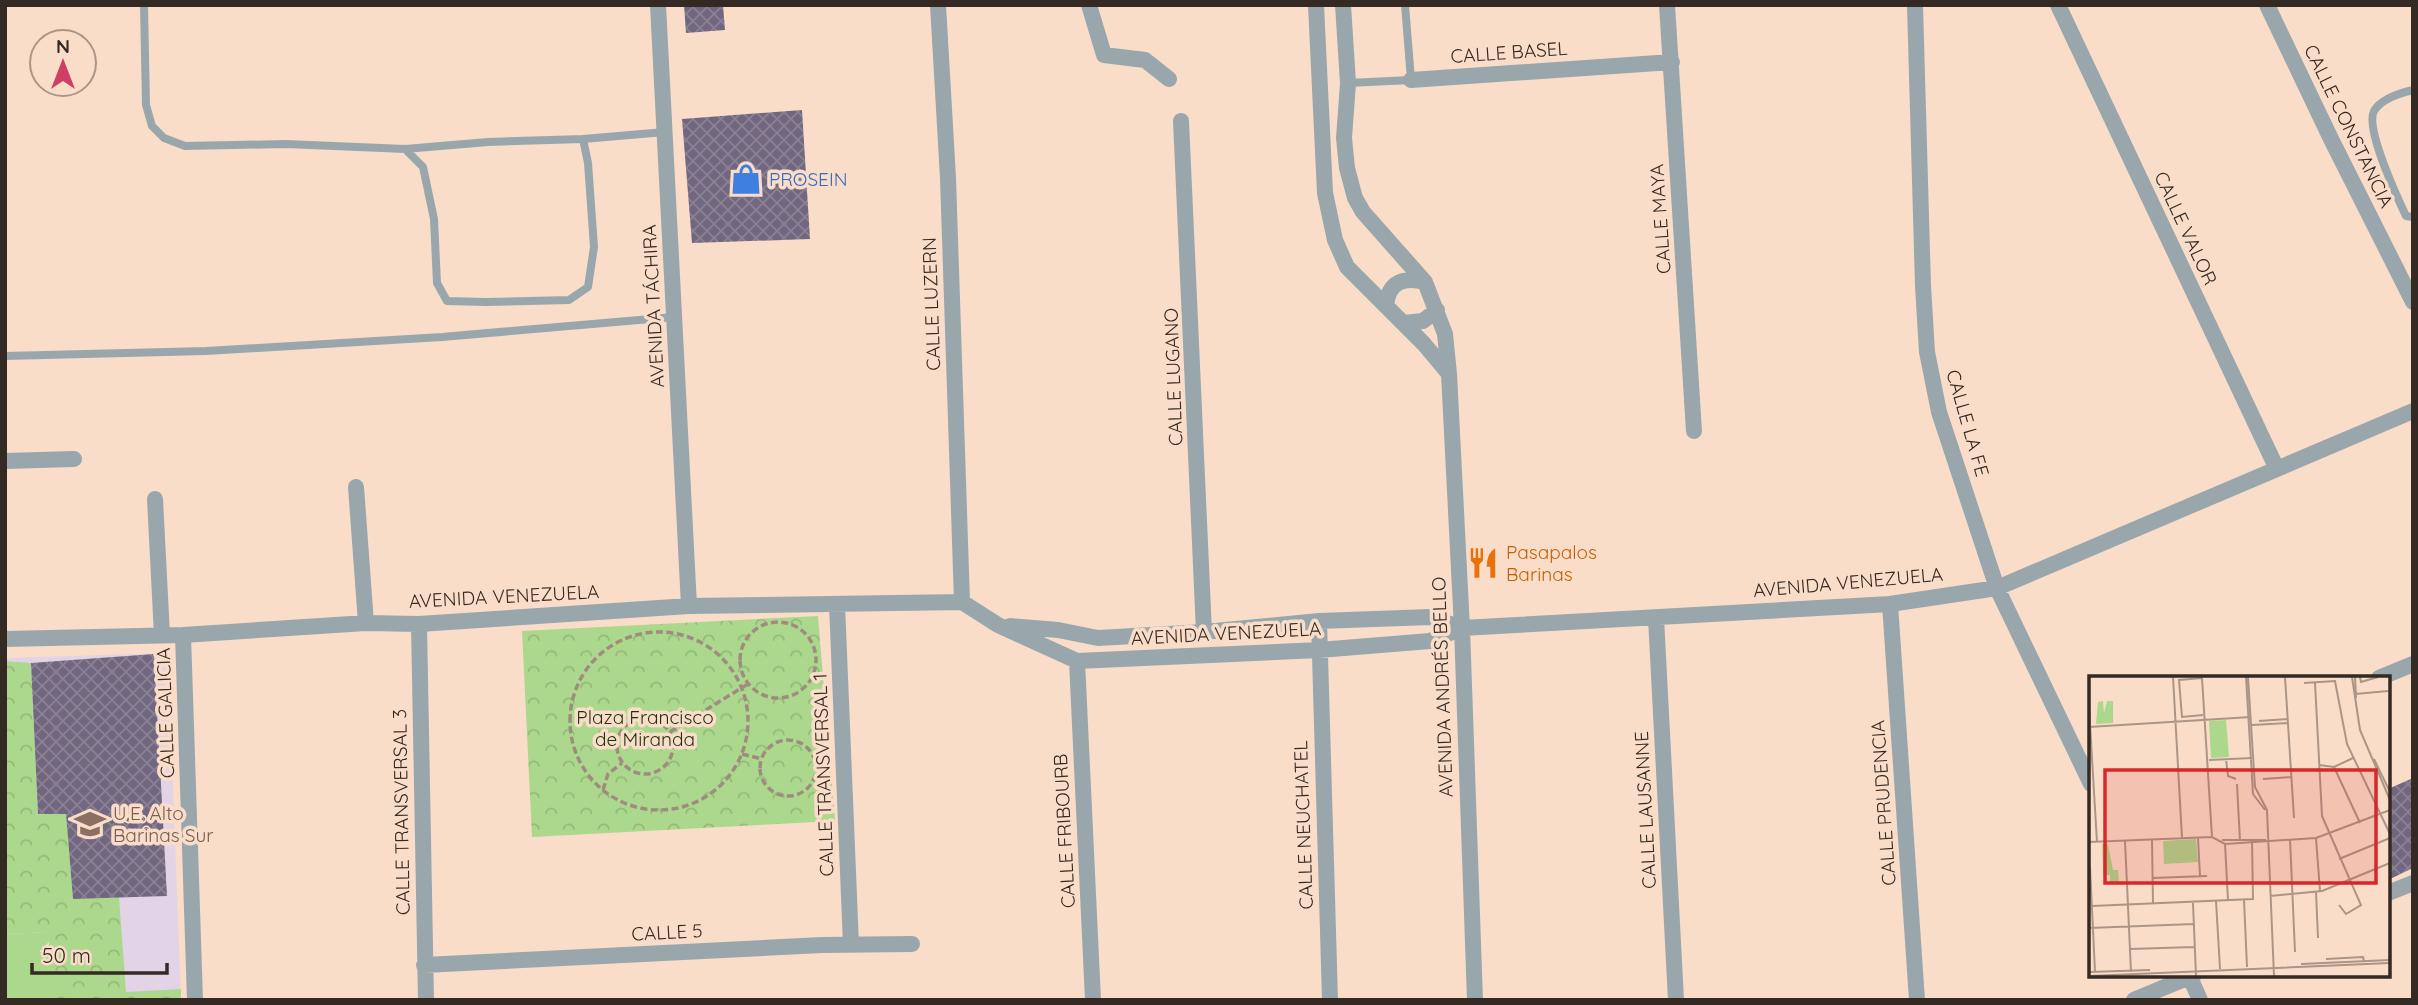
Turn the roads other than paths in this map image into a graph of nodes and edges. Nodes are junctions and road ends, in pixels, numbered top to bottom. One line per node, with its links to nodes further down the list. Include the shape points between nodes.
1 (144, 5): 20 (lane, via 146,105 152,126 164,138 185,145)
2 (658, 5): 18 (street, AVENIDA TÁCHIRA)
3 (938, 5): 38 (street, CALLE LUZERN)
4 (1089, 5): 13 (street, via 1104,55 1145,60)
5 (1316, 5): 24 (street, via 1328,213 1347,267)
6 (1343, 5): 15 (street, AVENIDA ANDRÉS BELLO)
7 (1405, 5): 14 (lane)
8 (1667, 5): 12 (street, CALLE MAYA)
9 (1914, 5): 37 (street, CALLE LA FE, via 1927,352 1939,412)
10 (2058, 5): 34 (street, CALLE VALOR)
11 (2267, 5): 23 (street, CALLE CONSTANCIA)
12 (1672, 62): 14 (street, CALLE BASEL); 31 (street, CALLE MAYA)
13 (1169, 79)
14 (1410, 80): 15 (lane, CALLE BASEL)
15 (1348, 83): 22 (street, AVENIDA ANDRÉS BELLO, via 1344,138 1355,198)
16 (2413, 90): 21 (lane, via 2376,107 2371,118 2388,177 2406,216)
17 (1181, 121): 48 (street, CALLE LUGANO)
18 (665, 132): 19 (lane); 26 (street, AVENIDA TÁCHIRA)
19 (583, 139): 20 (lane); 20 (lane, via 589,163 594,247 587,287 569,300 447,300 437,283 434,219 424,167)
20 (405, 149)
21 (2413, 217)
22 (1425, 282): 24 (street, via 1396,282); 25 (street, AVENIDA ANDRÉS BELLO)
23 (2413, 302)
24 (1386, 305): 27 (street)
25 (1437, 310): 27 (street, via 1423,321); 29 (street, AVENIDA ANDRÉS BELLO)
26 (674, 317): 28 (lane, via 206,351); 41 (street, AVENIDA TÁCHIRA)
27 (1404, 323): 29 (street)
28 (5, 356)
29 (1449, 374): 47 (street, AVENIDA ANDRÉS BELLO)
30 (2413, 411): 34 (street, AVENIDA VENEZUELA)
31 (1694, 431)
32 (74, 458): 33 (street)
33 (5, 461)
34 (2277, 469): 37 (street, AVENIDA VENEZUELA)
35 (356, 487): 44 (street)
36 (155, 499): 49 (street)
37 (1997, 588): 40 (street, AVENIDA VENEZUELA); 56 (street, CALLE LA FE)
38 (962, 602): 39 (street, AVENIDA VENEZUELA); 46 (street, AVENIDA VENEZUELA)
39 (837, 604): 41 (street, AVENIDA VENEZUELA); 60 (street, CALLE TRANSVERSAL 1)
40 (1890, 604): 42 (street, AVENIDA VENEZUELA); 70 (street, CALLE PRUDENCIA)
41 (689, 606): 45 (street, AVENIDA VENEZUELA)
42 (1656, 618): 47 (street, AVENIDA VENEZUELA); 69 (street, CALLE LAUSANNE)
43 (1319, 621): 47 (street, AVENIDA VENEZUELA, via 1430,617); 48 (street, AVENIDA VENEZUELA); 52 (street, CALLE NEUCHATEL)
44 (366, 623): 45 (street, AVENIDA VENEZUELA); 50 (street, AVENIDA VENEZUELA)
45 (419, 624): 61 (street, CALLE TRANSVERSAL 3)
46 (998, 625): 48 (street, AVENIDA VENEZUELA, via 1098,638); 53 (street, AVENIDA VENEZUELA)
47 (1462, 628): 52 (street, AVENIDA VENEZUELA, via 1430,641); 68 (street, AVENIDA ANDRÉS BELLO)
48 (1205, 632)
49 (162, 635): 50 (street, AVENIDA VENEZUELA); 51 (street, AVENIDA VENEZUELA)
50 (183, 635): 64 (street, CALLE GALICIA)
51 (5, 639)
52 (1319, 650): 53 (street, AVENIDA VENEZUELA); 67 (street, CALLE NEUCHATEL)
53 (1077, 661): 66 (street, CALLE FRIBOURB)
54 (2413, 664): 55 (street)
55 (2384, 676)
56 (2089, 780)
57 (2413, 883): 58 (street)
58 (2390, 892)
59 (912, 944): 60 (street, CALLE 5)
60 (851, 945): 61 (street, CALLE 5)
61 (424, 965): 65 (street, CALLE TRANSVERSAL 3)
62 (2189, 977): 71 (street)
63 (2191, 977): 72 (street)
64 (195, 1000)
65 (426, 1000)
66 (1093, 1000)
67 (1330, 1000)
68 (1475, 1000)
69 (1676, 1000)
70 (1917, 1000)
71 (2134, 1000)
72 (2200, 1000)

